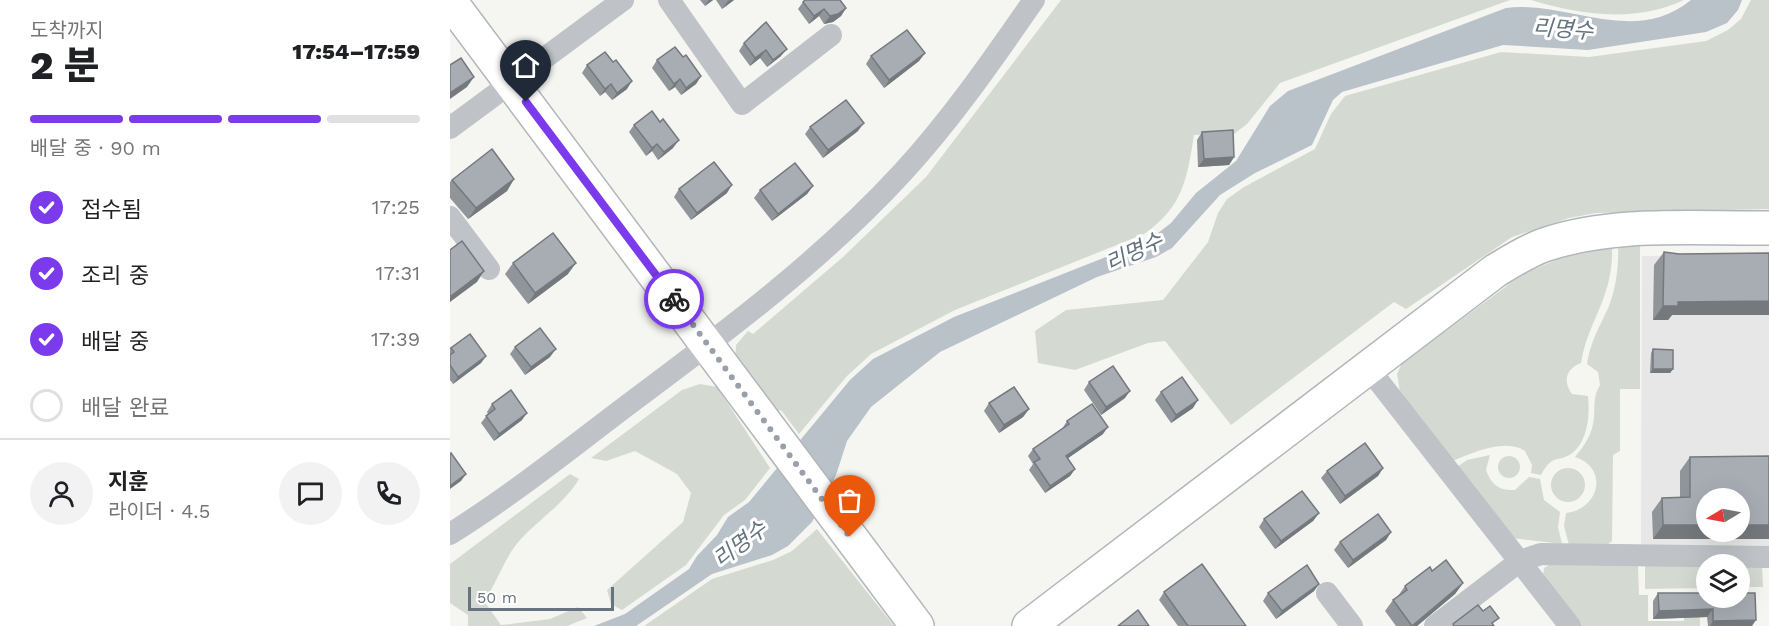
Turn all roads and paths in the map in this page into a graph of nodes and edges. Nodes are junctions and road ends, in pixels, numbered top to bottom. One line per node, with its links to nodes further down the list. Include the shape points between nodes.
1 (623, 0): 6 (street)
2 (669, 0): 5 (street, via 742,104)
3 (1034, 0): 11 (street, via 902,173 798,272)
4 (450, 1): 6 (street)
5 (831, 35)
6 (512, 83): 7 (street); 11 (street)
7 (450, 128)
8 (450, 217): 10 (street)
9 (1769, 228): 12 (street, via 1633,229 1583,235 1541,246 1495,271)
10 (489, 269)
11 (708, 345): 13 (street, via 492,507); 17 (street)
12 (1369, 369): 15 (street); 18 (street)
13 (450, 534)
14 (1769, 556): 15 (street, via 1541,554)
15 (1520, 561): 20 (street); 21 (street)
16 (1327, 593): 19 (street)
17 (916, 626)
18 (1029, 626)
19 (1352, 626)
20 (1435, 626)
21 (1570, 626)

